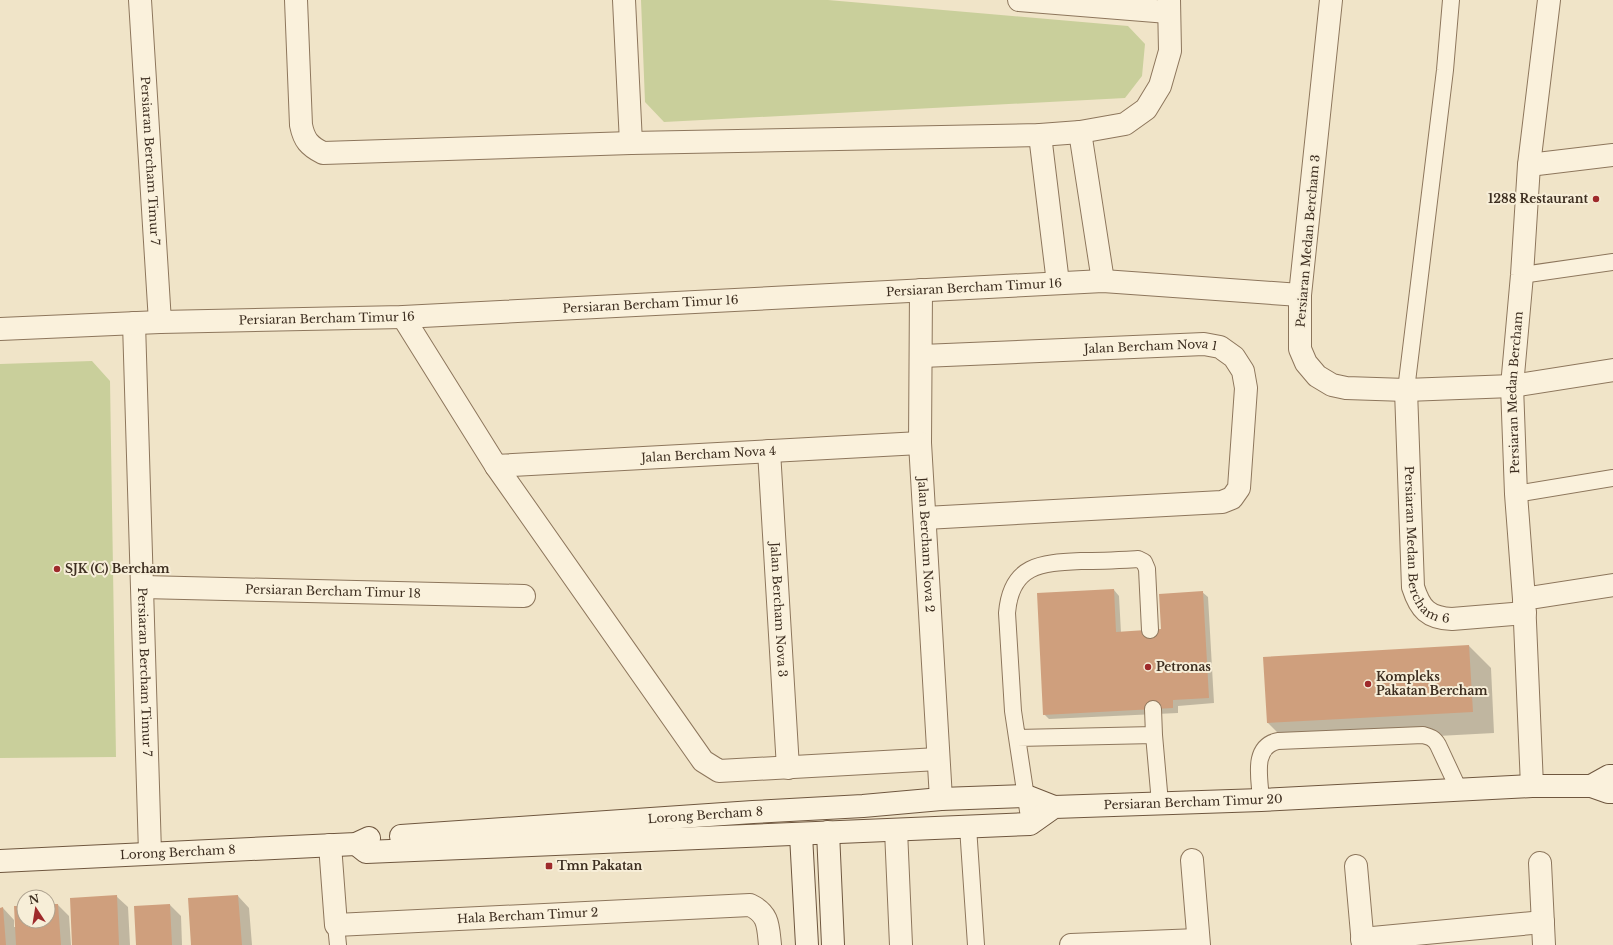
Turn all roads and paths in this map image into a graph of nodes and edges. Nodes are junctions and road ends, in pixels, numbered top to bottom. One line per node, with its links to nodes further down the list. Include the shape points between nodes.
1 (140, 0): 21 (street, Persiaran Bercham Timur 7)
2 (296, 0): 11 (street, via 303,137 311,147 323,153)
3 (624, 0): 11 (street)
4 (1018, 0): 8 (street)
5 (1331, 0): 19 (street, Persiaran Medan Bercham 3)
6 (1451, 0): 27 (lane, via 1445,70)
7 (1549, 0): 13 (street, Persiaran Medan Bercham)
8 (1169, 6): 9 (street, via 1170,51 1160,86 1146,109 1125,124)
9 (1080, 132): 10 (street); 16 (street)
10 (1040, 135): 11 (street); 17 (street)
11 (631, 144)
12 (1613, 155): 13 (street)
13 (1529, 165): 15 (street, Persiaran Medan Bercham)
14 (1613, 262): 15 (lane)
15 (1522, 275): 26 (street, Persiaran Medan Bercham)
16 (1103, 281): 17 (street, Persiaran Bercham Timur 16); 19 (street, Persiaran Bercham Timur 16)
17 (1058, 283): 18 (street, Persiaran Bercham Timur 16)
18 (922, 290): 20 (street, Persiaran Bercham Timur 16); 24 (street, Jalan Bercham Nova 2)
19 (1300, 296): 27 (street, Persiaran Medan Bercham 3, via 1300,349 1316,376 1332,385 1346,388)
20 (403, 317): 21 (street, Persiaran Bercham Timur 16); 30 (street)
21 (160, 322): 22 (street, Persiaran Bercham Timur 16)
22 (134, 323): 23 (street, Persiaran Bercham Timur 16); 35 (street, Persiaran Bercham Timur 7)
23 (0, 329)
24 (922, 356): 28 (street, Jalan Bercham Nova 2); 33 (street, Jalan Bercham Nova 1, via 1204,344 1220,347 1234,357 1243,371 1246,388 1239,488 1232,498 1222,502)
25 (1613, 370): 26 (street, Persiaran Medan Bercham 3)
26 (1512, 386): 27 (street, Persiaran Medan Bercham 3); 32 (street, Persiaran Medan Bercham)
27 (1406, 390): 37 (street, Persiaran Medan Bercham 6, via 1412,587 1417,601 1427,612 1440,618 1452,619)
28 (920, 443): 29 (street, Jalan Bercham Nova 4); 33 (street, Jalan Bercham Nova 2)
29 (769, 451): 30 (street, Jalan Bercham Nova 4); 43 (street, Jalan Bercham Nova 3)
30 (496, 466): 43 (street, via 703,761 719,771)
31 (1613, 478): 32 (lane)
32 (1516, 494): 37 (street, Persiaran Medan Bercham)
33 (925, 518): 42 (street, Jalan Bercham Nova 2)
34 (1613, 585): 37 (street, Persiaran Medan Bercham 6)
35 (143, 586): 36 (street, Persiaran Bercham Timur 18); 62 (street, Persiaran Bercham Timur 7)
36 (524, 596)
37 (1524, 606): 45 (street, Persiaran Medan Bercham)
38 (1150, 630): 41 (lane, via 1147,569 1144,562 1138,559 1052,562 1037,565 1024,573 1014,584 1008,598 1006,613 1013,711)
39 (1153, 709): 40 (lane)
40 (1154, 735): 41 (lane); 52 (lane)
41 (1018, 738): 49 (lane)
42 (938, 759): 43 (street); 50 (street, Jalan Bercham Nova 2)
43 (788, 768)
44 (1613, 776): 46 (street, Persiaran Bercham Timur 20)
45 (1532, 786): 46 (street, Persiaran Bercham Timur 20); 47 (street, Persiaran Bercham Timur 20)
46 (1591, 786): 48 (street, Persiaran Bercham Timur 20)
47 (1459, 790): 51 (street, Persiaran Bercham Timur 20); 51 (lane, via 1438,744 1429,736 1278,741 1264,747 1260,754)
48 (1613, 792)
49 (1026, 796): 50 (street, Lorong Bercham 8); 54 (street, Lorong Bercham 8); 56 (lane)
50 (941, 799): 53 (street, Lorong Bercham 8)
51 (1261, 800): 52 (street, Persiaran Bercham Timur 20)
52 (1160, 803): 54 (street, Persiaran Bercham Timur 20)
53 (863, 806): 55 (street, Lorong Bercham 8); 58 (street)
54 (1054, 807): 56 (street)
55 (754, 812): 58 (street); 60 (street, Lorong Bercham 8, via 366,838)
56 (1030, 824): 57 (street)
57 (968, 827): 59 (street); 75 (lane)
58 (815, 830): 59 (street); 60 (street, Lorong Bercham 8, via 366,852); 72 (street); 73 (street)
59 (896, 830): 74 (street)
60 (356, 844): 61 (street, Lorong Bercham 8)
61 (330, 846): 62 (street, Lorong Bercham 8); 68 (street, Hala Bercham Timur 2)
62 (150, 853): 63 (street, Lorong Bercham 8)
63 (0, 860)
64 (1192, 860): 70 (street)
65 (1540, 863): 67 (street)
66 (1356, 866): 69 (street)
67 (1543, 922): 69 (street); 77 (street)
68 (337, 935): 71 (street, Hala Bercham Timur 2, via 750,905 764,915)
69 (1363, 942)
70 (1198, 943): 76 (street)
71 (770, 945)
72 (807, 945)
73 (832, 945)
74 (901, 945)
75 (976, 945)
76 (1071, 945)
77 (1544, 945)

